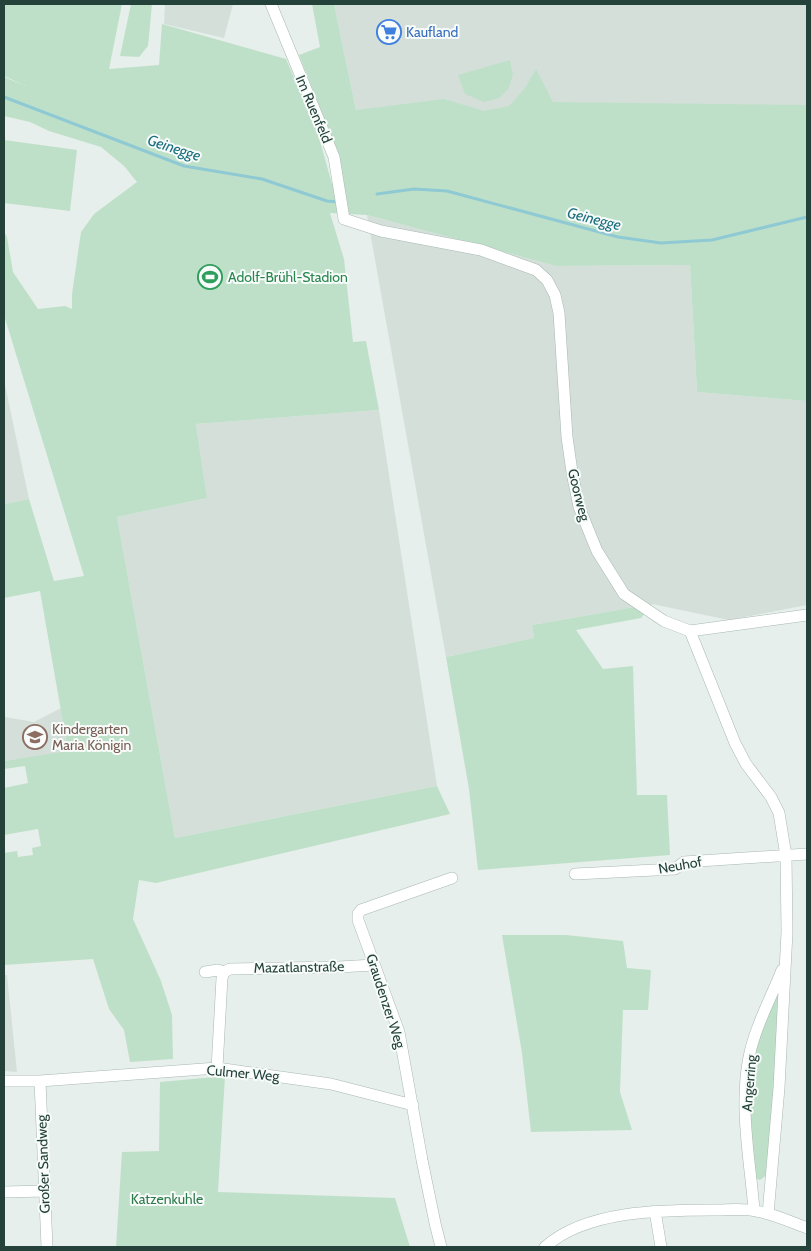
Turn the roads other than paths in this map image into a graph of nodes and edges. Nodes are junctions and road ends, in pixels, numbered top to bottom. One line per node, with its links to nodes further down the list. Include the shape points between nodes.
1 (271, 4): 2 (street, Im Ruenfeld, via 334,157)
2 (344, 219): 4 (street, Goorweg, via 381,231 480,250 536,270 547,280 559,313 572,472 579,507 596,551 624,594 664,621)
3 (807, 614): 4 (street)
4 (690, 631): 6 (street, via 735,743 779,813)
5 (807, 854): 6 (street, Neuhof)
6 (786, 856): 7 (street, Neuhof, via 684,862 676,869); 9 (street, Angerring)
7 (575, 874)
8 (452, 878): 10 (street, Graudenzer Weg, via 361,910 358,920)
9 (786, 962): 19 (street, Angerring, via 749,1056 746,1131); 21 (street, Angerring)
10 (374, 965): 12 (street, Mazatlanstraße, via 230,968); 16 (street, Graudenzer Weg, via 399,1032)
11 (205, 972): 12 (street, Mazatlanstraße)
12 (224, 972): 13 (street)
13 (218, 1068): 15 (street, Culmer Weg); 16 (street, Culmer Weg, via 331,1084)
14 (4, 1080): 15 (street, Culmer Weg)
15 (40, 1081): 17 (street, Großer Sandweg)
16 (413, 1105): 24 (street, Graudenzer Weg)
17 (44, 1191): 18 (street); 23 (street, Großer Sandweg)
18 (4, 1192)
19 (754, 1210): 20 (street); 21 (street)
20 (655, 1212): 25 (street, via 597,1221 554,1239); 26 (street)
21 (768, 1214): 22 (street)
22 (807, 1228)
23 (47, 1247)
24 (441, 1247)
25 (545, 1247)
26 (661, 1247)

